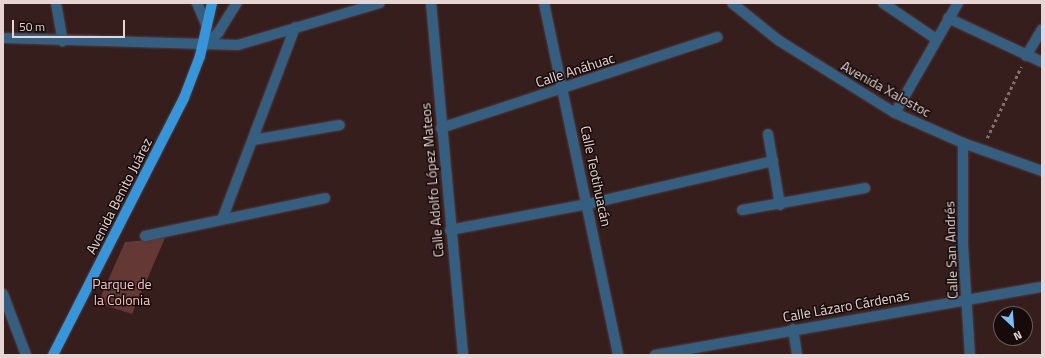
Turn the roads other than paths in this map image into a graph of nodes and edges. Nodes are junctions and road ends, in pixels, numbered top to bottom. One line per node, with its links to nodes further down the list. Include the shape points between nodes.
1 (56, 3): 18 (street)
2 (197, 3): 12 (street)
3 (212, 3): 12 (main road, Avenida Benito Juárez)
4 (237, 3): 19 (street, via 218,33)
5 (380, 3): 13 (street)
6 (431, 3): 25 (street, Calle Adolfo López Mateos)
7 (544, 3): 22 (street, Calle Teotihuacán)
8 (732, 3): 23 (street, Avenida Xalostoc, via 778,40)
9 (883, 3): 17 (street)
10 (958, 3): 11 (street)
11 (948, 18): 17 (street); 20 (street)
12 (207, 26): 19 (main road, Avenida Benito Juárez)
13 (295, 27): 19 (street, via 244,44); 27 (street)
14 (1042, 29): 20 (street)
15 (717, 37): 22 (street, Calle Anáhuac)
16 (3, 38): 18 (street)
17 (936, 39): 23 (street)
18 (62, 41): 19 (street)
19 (203, 47): 44 (main road, Avenida Benito Juárez, via 177,112)
20 (1026, 56): 21 (street)
21 (1042, 62)
22 (563, 90): 25 (street, Calle Anáhuac); 33 (street, Calle Teotihuacán)
23 (895, 113): 28 (street, Avenida Xalostoc)
24 (340, 125): 27 (street)
25 (441, 128): 37 (street, Calle Adolfo López Mateos)
26 (768, 134): 29 (street)
27 (254, 140): 36 (street)
28 (963, 143): 30 (street, Avenida Xalostoc); 41 (street, Calle San Andrés)
29 (773, 161): 33 (street); 34 (street)
30 (1042, 171)
31 (865, 188): 34 (street)
32 (325, 198): 36 (street)
33 (588, 204): 37 (street); 46 (street, Calle Teotihuacán)
34 (780, 204): 35 (street)
35 (742, 210)
36 (223, 217): 38 (street)
37 (450, 230): 45 (street, Calle Adolfo López Mateos)
38 (145, 236)
39 (1042, 288): 41 (street, Calle Lázaro Cárdenas)
40 (3, 294): 43 (street)
41 (967, 299): 42 (street, Calle Lázaro Cárdenas); 49 (street, Calle San Andrés)
42 (793, 329): 47 (street, Calle Lázaro Cárdenas); 48 (street)
43 (26, 355)
44 (53, 355)
45 (463, 355)
46 (618, 355)
47 (655, 355)
48 (797, 355)
49 (970, 355)

